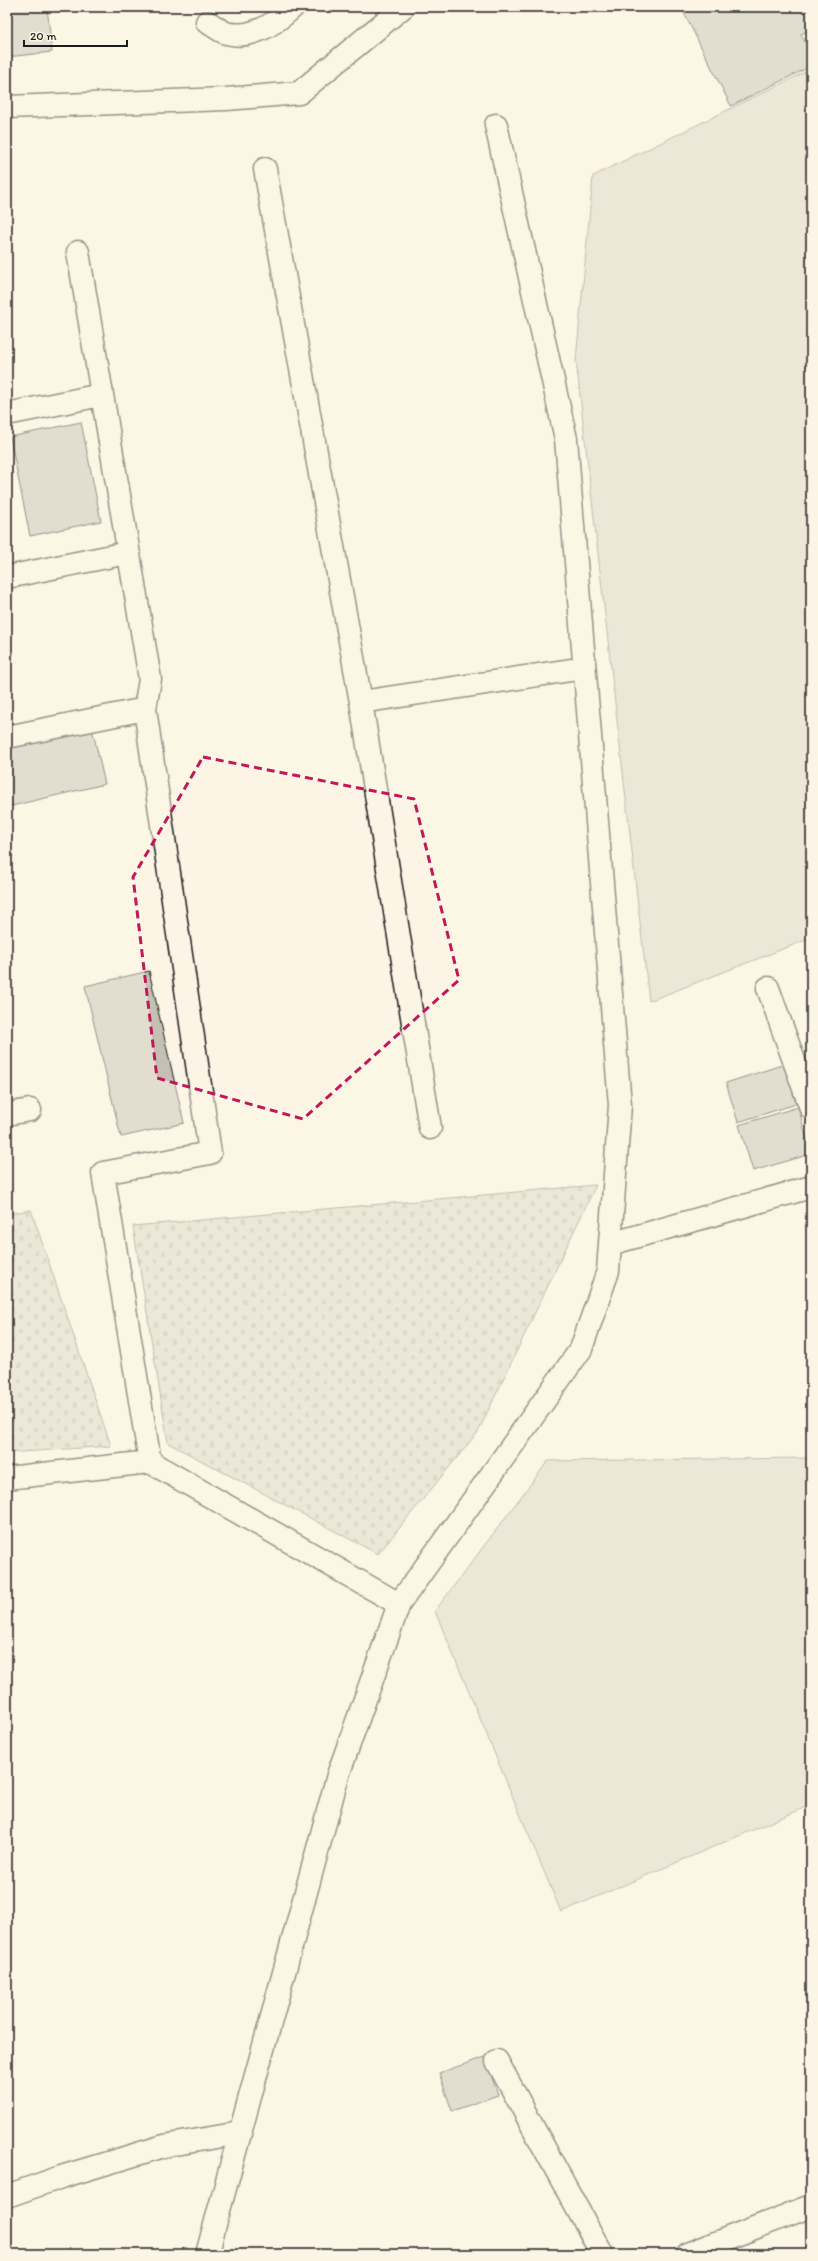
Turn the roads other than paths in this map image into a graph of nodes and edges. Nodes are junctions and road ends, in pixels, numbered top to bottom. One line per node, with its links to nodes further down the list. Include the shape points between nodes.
1 (293, 7): 3 (street, via 267,27 249,34 226,32)
2 (403, 7): 4 (street, via 299,93 226,99)
3 (207, 22)
4 (7, 107)
5 (496, 125): 12 (street, via 566,439)
6 (265, 169): 13 (street)
7 (78, 252): 8 (street)
8 (101, 395): 9 (street); 10 (street)
9 (7, 414)
10 (127, 553): 11 (street); 14 (street, via 150,679)
11 (7, 577)
12 (584, 668): 13 (street); 22 (street, via 620,1105)
13 (361, 702): 20 (street)
14 (145, 709): 15 (street); 23 (street, via 210,1153 103,1173)
15 (7, 737)
16 (768, 988): 17 (street)
17 (811, 1108)
18 (30, 1110): 19 (street)
19 (7, 1114)
20 (430, 1128)
21 (811, 1187): 22 (street)
22 (610, 1244): 25 (street, via 608,1271 581,1349)
23 (150, 1462): 24 (street); 25 (street)
24 (7, 1478)
25 (399, 1604): 27 (street, via 338,1775)
26 (497, 2061): 32 (street)
27 (240, 2133): 28 (street, via 164,2146); 31 (street)
28 (7, 2196)
29 (811, 2206): 30 (street)
30 (721, 2248): 33 (street)
31 (207, 2254)
32 (602, 2254)
33 (687, 2254)

